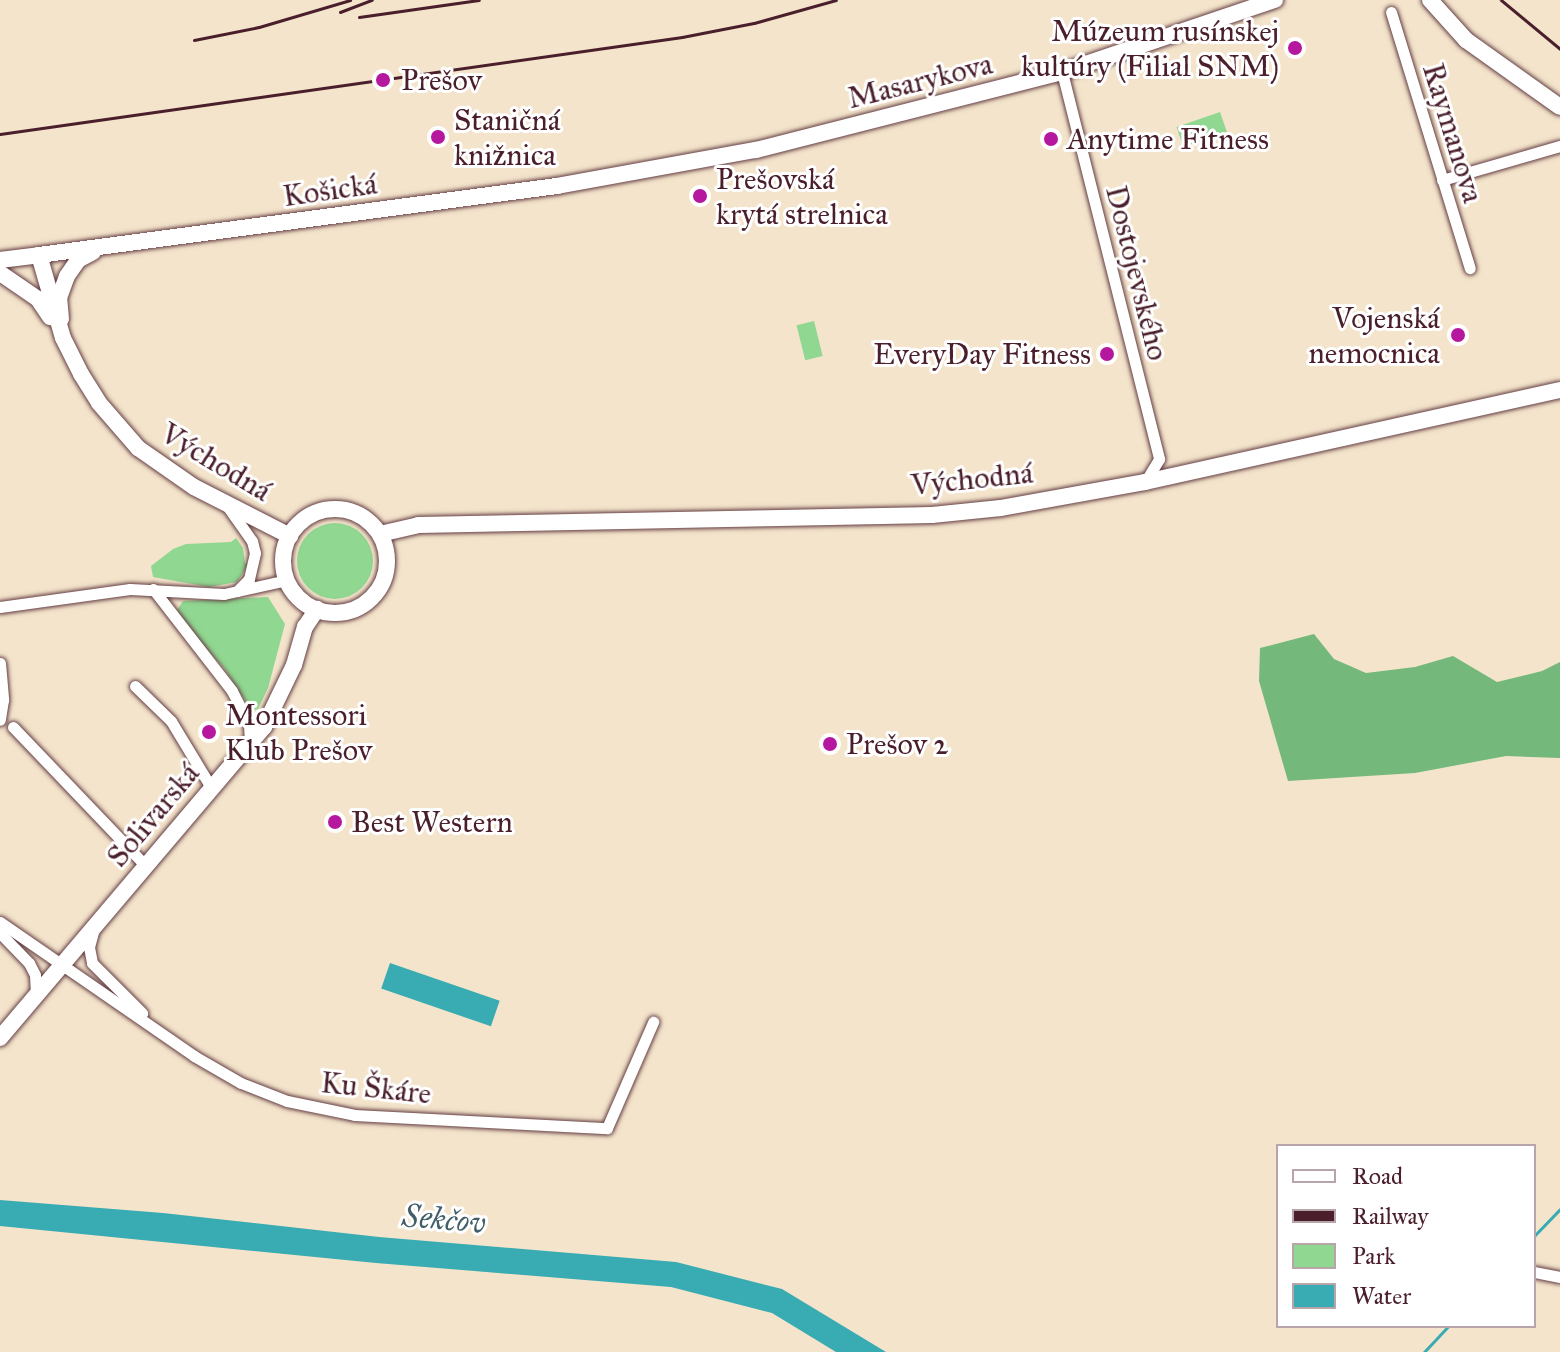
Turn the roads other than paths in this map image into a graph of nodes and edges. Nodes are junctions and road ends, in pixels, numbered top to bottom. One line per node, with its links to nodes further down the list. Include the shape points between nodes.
1 (1275, 0): 4 (street, Masarykova)
2 (1430, 0): 5 (street, via 1466,40)
3 (1391, 12): 8 (street, Raymanova)
4 (1062, 72): 7 (street, Masarykova, via 805,139); 16 (street, Dostojevského)
5 (1560, 107)
6 (1560, 146): 8 (street)
7 (665, 167): 9 (street, Košická)
8 (1442, 180): 12 (street, Raymanova)
9 (101, 248): 10 (street, Košická); 14 (street, via 78,260 67,276 59,298)
10 (39, 255): 11 (street, Košická); 14 (street, Východná)
11 (0, 260)
12 (1470, 268)
13 (0, 273): 14 (street, via 38,299)
14 (63, 338): 19 (street, Východná, via 99,403 138,448)
15 (1560, 390): 17 (street, Východná)
16 (1159, 459): 17 (street); 18 (street)
17 (1183, 474): 18 (street, Východná)
18 (1145, 482): 20 (street, Východná, via 932,515 418,525)
19 (225, 503): 21 (street, Východná); 24 (street, via 255,553 249,579)
20 (380, 534): 21 (street, via 358,514 328,509 299,523); 26 (street, via 387,567 373,596 347,611)
21 (290, 536): 22 (street, via 285,550)
22 (287, 580): 24 (street); 26 (street)
23 (153, 589): 24 (street); 25 (street); 31 (street, via 232,691 249,724)
24 (234, 593)
25 (0, 607)
26 (317, 609): 31 (street, Solivarská, via 305,627 279,700)
27 (0, 663): 29 (street)
28 (135, 686): 32 (street, via 171,721)
29 (0, 720)
30 (13, 727): 33 (street)
31 (250, 745): 32 (street, Solivarská)
32 (212, 789): 33 (street, Solivarská)
33 (146, 866): 35 (street, Solivarská)
34 (0, 922): 37 (street)
35 (97, 926): 37 (street, Solivarská); 41 (street, via 89,947 92,963)
36 (0, 933): 38 (street, via 29,963)
37 (62, 965): 38 (street, Solivarská); 41 (street, Ku Škáre)
38 (37, 998): 40 (street, Solivarská)
39 (653, 1022): 41 (street, Ku Škáre, via 607,1128 355,1115 287,1101 241,1083)
40 (0, 1038)
41 (175, 1043)
42 (1536, 1272): 43 (street)
43 (1560, 1277)

